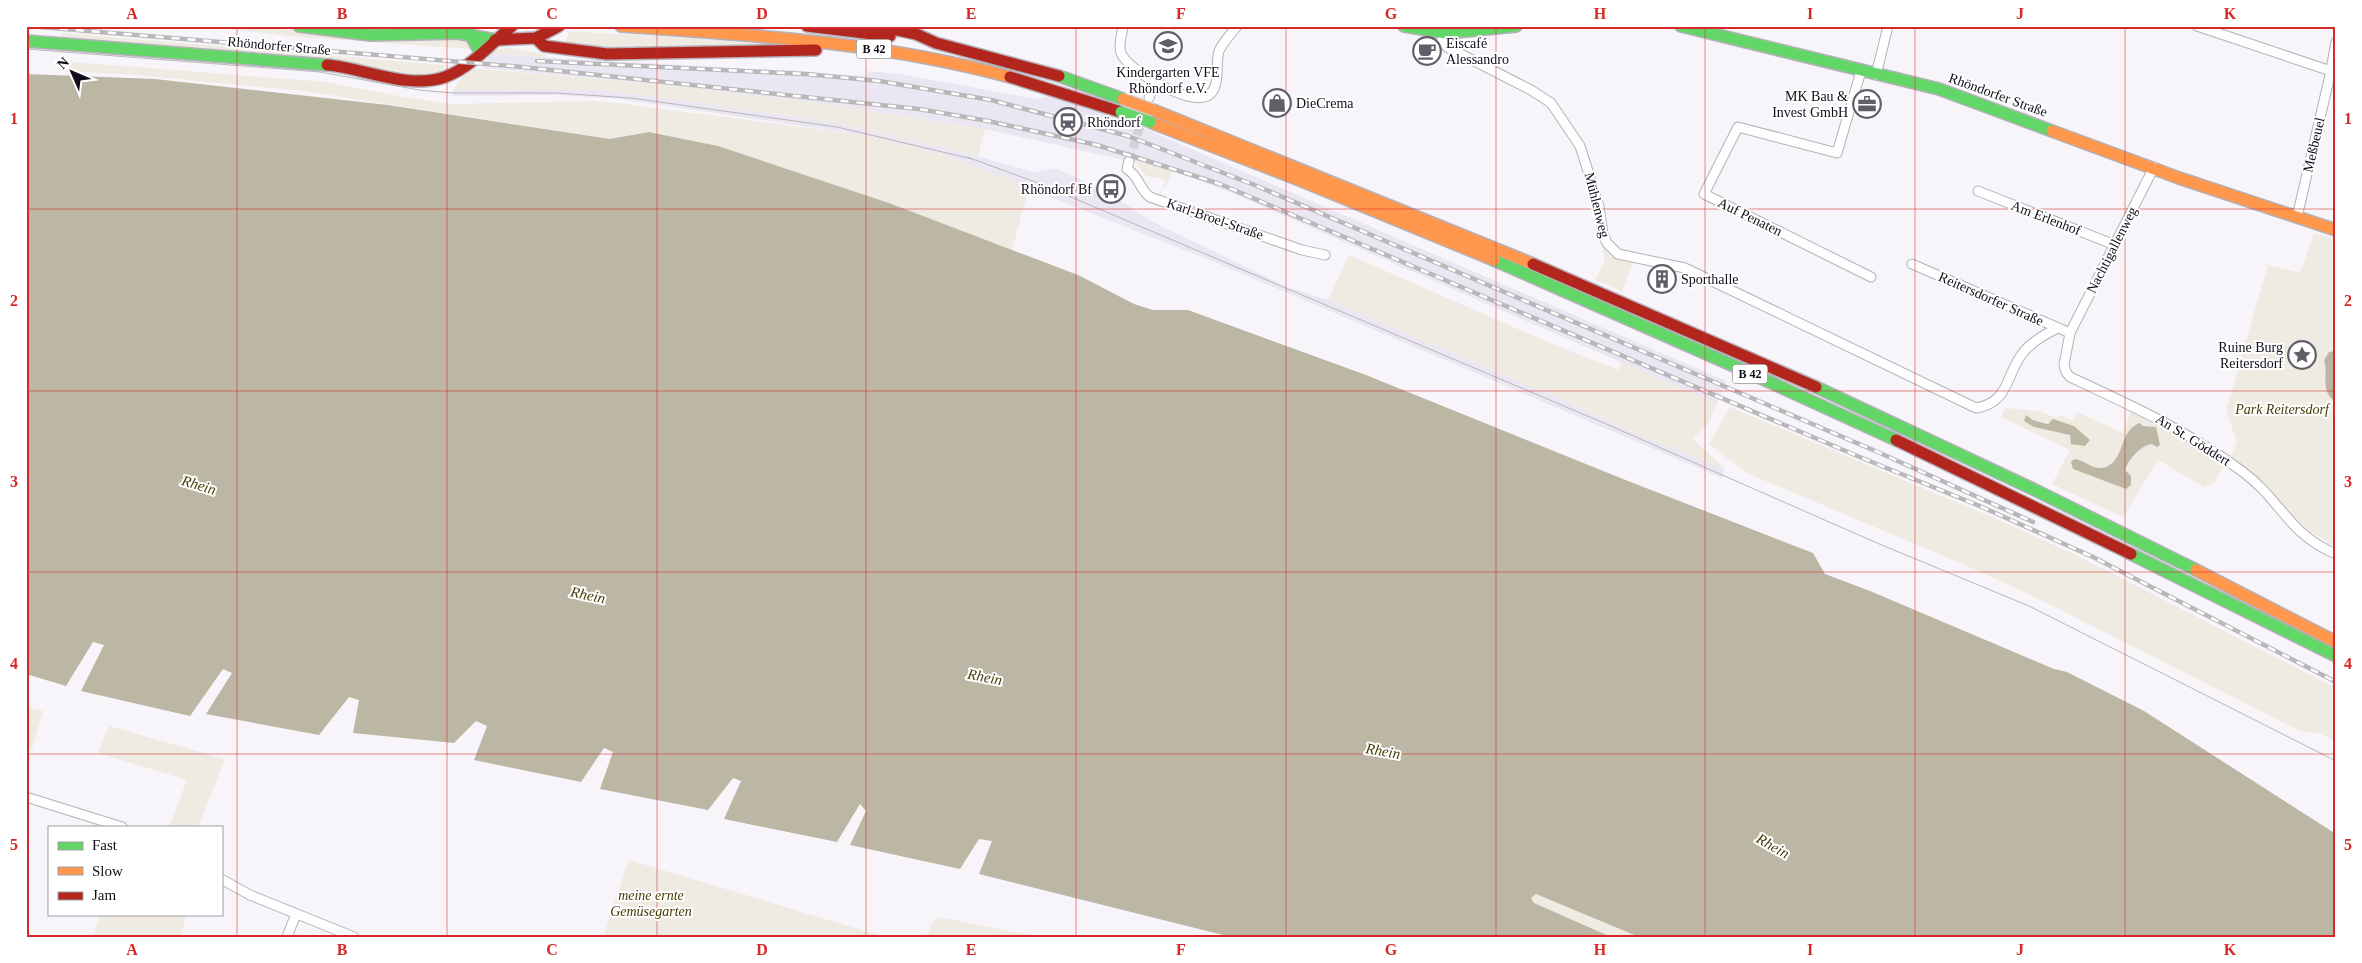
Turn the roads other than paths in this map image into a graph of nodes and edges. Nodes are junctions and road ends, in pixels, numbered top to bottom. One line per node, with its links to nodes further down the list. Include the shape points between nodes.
1 (298, 26): 16 (main road, via 360,35)
2 (512, 26): 18 (main road, Rhöndorfer Straße)
3 (534, 26): 17 (main road)
4 (559, 26): 17 (main road)
5 (621, 26): 22 (main road, B 42, via 770,36)
6 (807, 26): 21 (main road, B 42)
7 (878, 26): 21 (main road, B 42, via 916,34)
8 (1122, 26): 27 (street, via 1122,54)
9 (1237, 26): 27 (street, via 1220,49 1216,84 1212,92 1202,99 1193,99)
10 (1404, 26): 15 (main road)
11 (1516, 26): 15 (main road)
12 (1681, 26): 24 (main road, Rhöndorfer Straße)
13 (1888, 26): 26 (street)
14 (2197, 26): 25 (street)
15 (1443, 33): 38 (street, Mühlenweg, via 1442,40 1447,47 1551,102 1580,146 1599,206 1606,243 1618,254 1685,268 1976,408 1987,406 2001,395 2022,354)
16 (470, 34): 18 (main road); 23 (main road)
17 (536, 38): 18 (main road); 22 (main road, B 42, via 544,46 607,54)
18 (495, 40): 23 (main road, Rhöndorfer Straße)
19 (26, 41): 23 (main road, Rhöndorfer Straße, via 317,64 428,81 458,70)
20 (2336, 42): 25 (street, Meßbeuel)
21 (936, 43): 41 (main road, B 42, bridge, via 1052,74 1124,99 1489,246 1993,469)
22 (883, 50): 42 (main road, B 42, bridge, via 971,67 1048,87 1150,122 1360,204 1612,311 1989,484)
23 (480, 52)
24 (1861, 71): 26 (main road, Rhöndorfer Straße); 37 (street, Auf Penaten, via 1837,153 1738,126 1704,194)
25 (2331, 71): 32 (street, Meßbeuel)
26 (1876, 74): 30 (main road, Rhöndorfer Straße, via 1939,89)
27 (1154, 80): 28 (street)
28 (1148, 98)
29 (1129, 161): 35 (street, Karl-Broel-Straße, via 1127,169 1139,178 1142,190 1150,197)
30 (2154, 167): 32 (main road, Rhöndorfer Straße); 34 (street, Nachtigallenweg)
31 (1978, 191): 34 (street, Am Erlenhof)
32 (2297, 217): 33 (main road, Rhöndorfer Straße)
33 (2336, 230)
34 (2115, 244): 39 (street, Nachtigallenweg)
35 (1325, 255)
36 (1912, 264): 38 (street, Reitersdorfer Straße)
37 (1871, 277)
38 (2058, 328): 39 (street, Reitersdorfer Straße)
39 (2070, 333): 40 (street, An St. Göddert, via 2064,365 2070,377 2180,430 2242,471 2267,492 2298,532)
40 (2336, 554)
41 (2336, 642)
42 (2336, 656)
43 (27, 798): 44 (street)
44 (119, 826)
45 (222, 880): 46 (street)
46 (296, 914): 47 (street); 48 (street)
47 (287, 937)
48 (354, 937)

